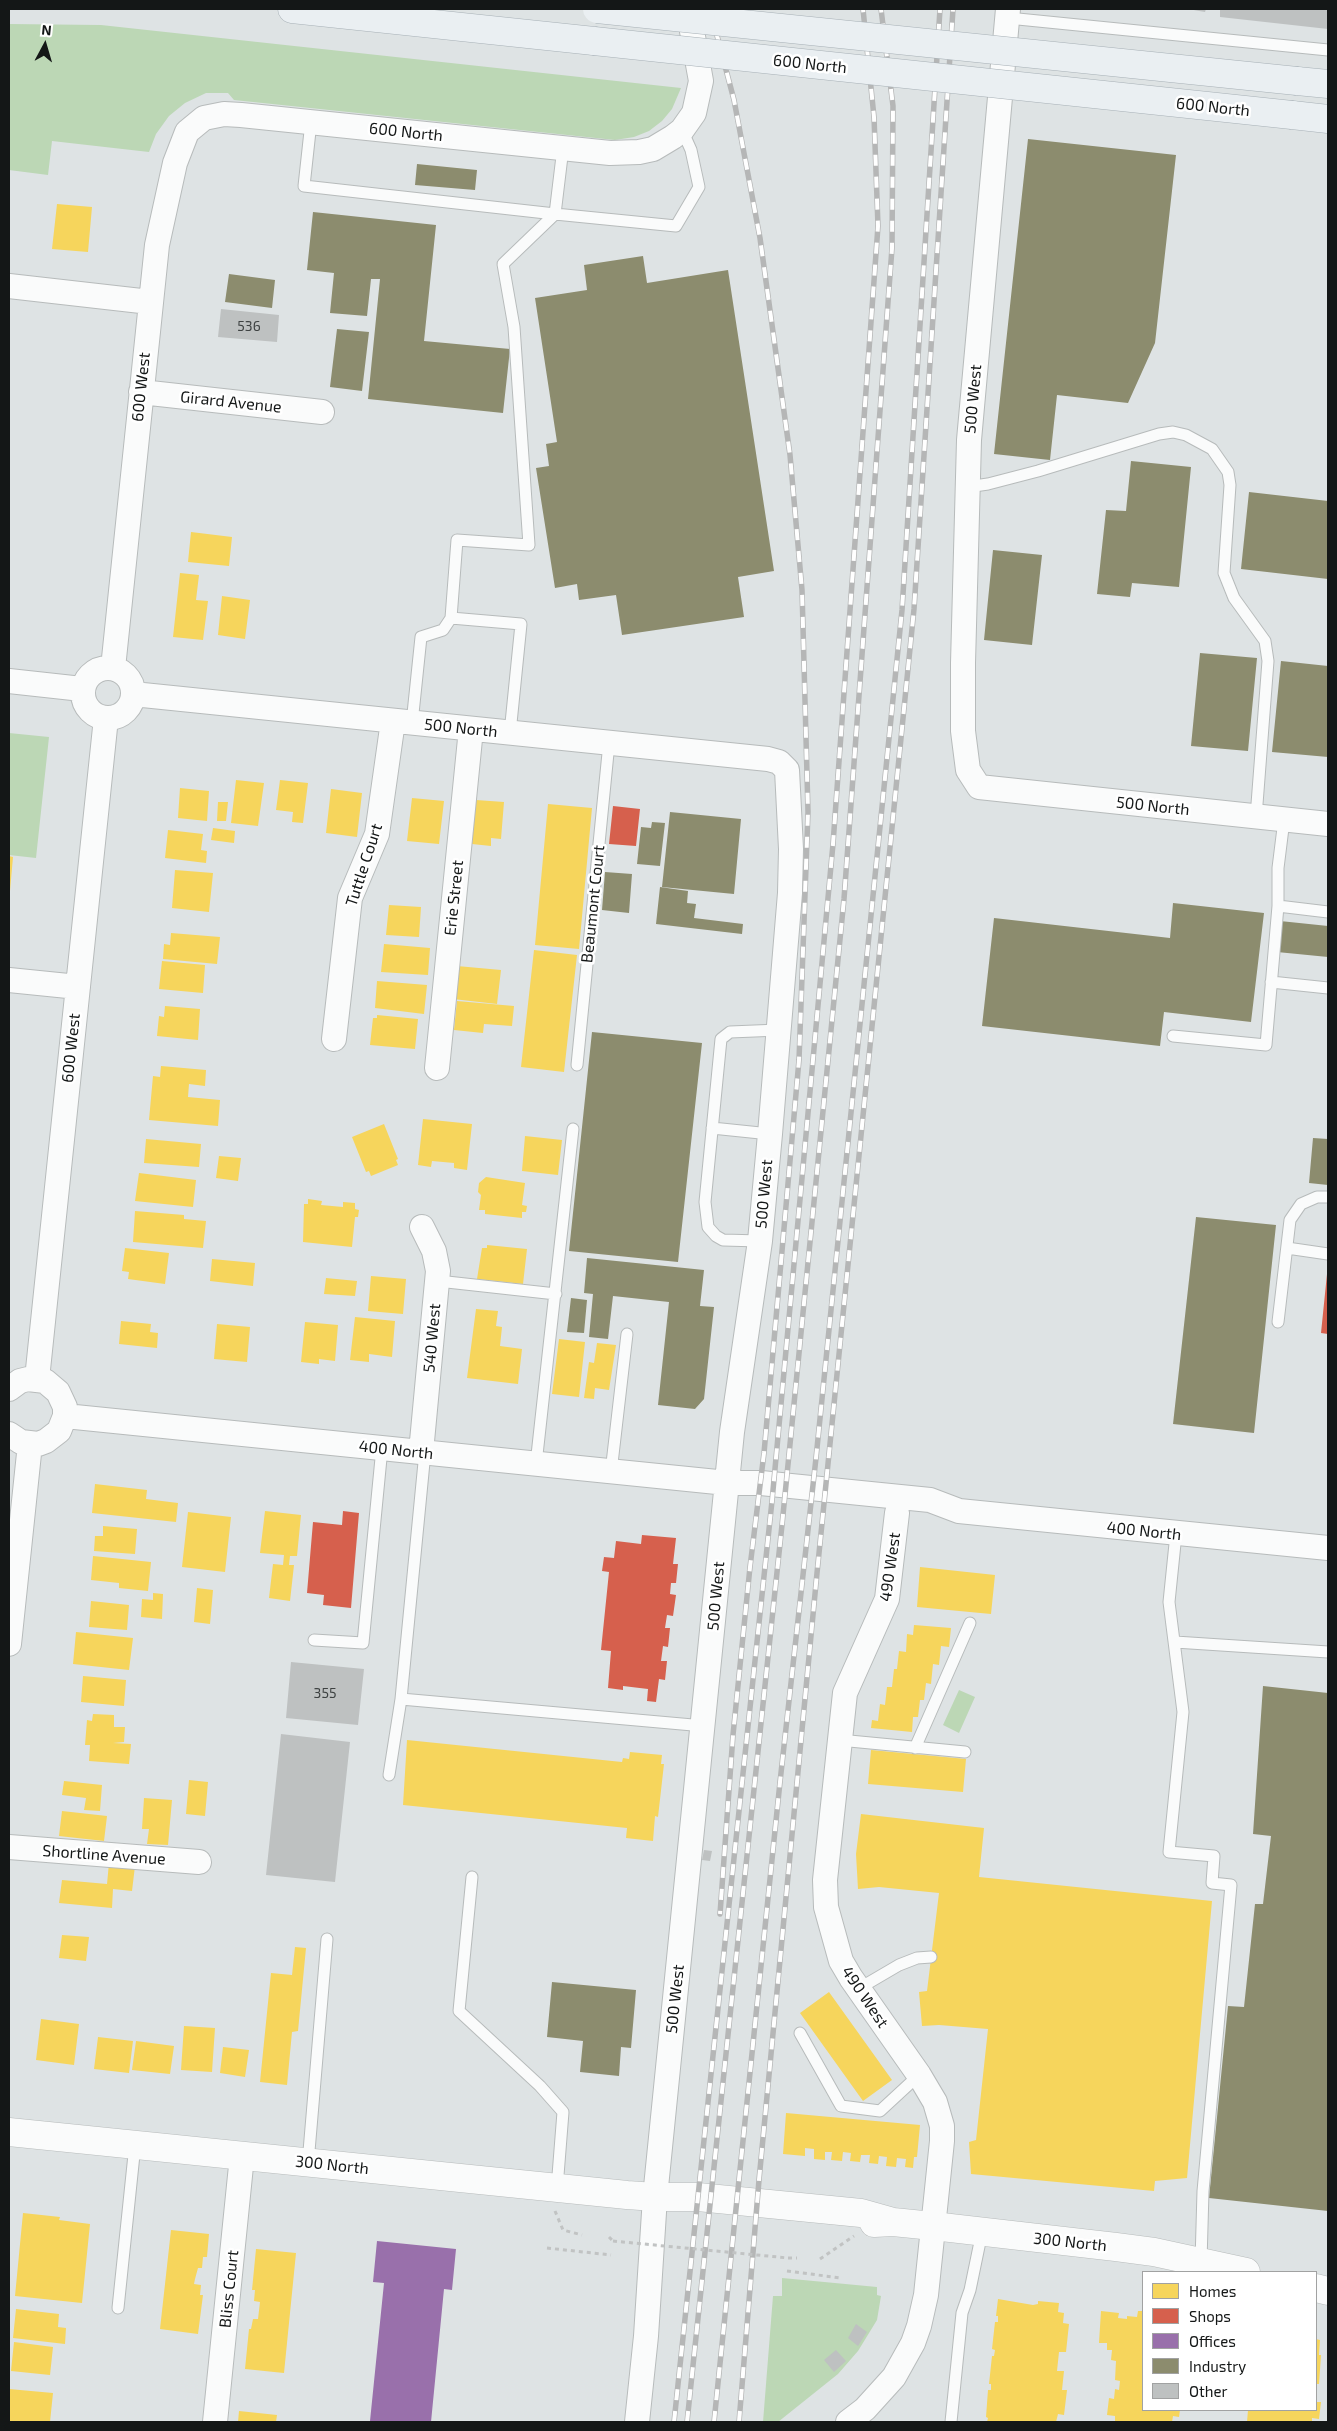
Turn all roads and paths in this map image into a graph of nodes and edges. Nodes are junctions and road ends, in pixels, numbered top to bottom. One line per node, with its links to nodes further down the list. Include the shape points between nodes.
1 (292, 9): 9 (main road, 600 North, bridge)
2 (592, 9): 3 (main road, 600 North)
3 (597, 9): 7 (main road, 600 North, bridge)
4 (688, 9): 11 (street, via 701,81 694,113)
5 (1008, 14): 6 (lane); 18 (street, 500 West)
6 (1328, 50)
7 (1328, 84)
8 (204, 118): 10 (street, 600 North, via 233,114); 15 (street, 600 West, via 187,132 178,151 157,244)
9 (1328, 119)
10 (311, 122): 12 (street, 600 North); 13 (lane, via 304,186)
11 (682, 130): 12 (street, 600 North, via 664,144 639,152 610,153); 13 (lane, via 691,150 699,187 676,226)
12 (563, 148): 13 (lane)
13 (555, 214): 19 (lane, via 503,264 514,326 529,545 457,540)
14 (9, 286): 15 (street)
15 (150, 302): 16 (street, 600 West)
16 (141, 392): 17 (street, Girard Avenue); 20 (street, 600 West)
17 (322, 412)
18 (967, 487): 30 (street, 500 West, via 963,731 968,770); 31 (lane, via 1038,471 1159,434 1173,432 1186,435 1212,449 1228,472 1230,485 1224,573 1234,598 1265,641 1268,661)
19 (451, 618): 25 (lane, via 443,630 421,637); 27 (lane, via 521,624)
20 (113, 668): 22 (street, via 93,672); 23 (street, via 128,677)
21 (9, 681): 22 (street)
22 (82, 689): 24 (street, via 90,711)
23 (133, 694): 24 (street, via 125,712); 25 (street, 500 North)
24 (106, 718): 38 (street, 600 West)
25 (402, 722): 26 (street, 500 North); 42 (street, Tuttle Court, via 377,834 350,898)
26 (471, 729): 27 (street, 500 North); 44 (street, Erie Street)
27 (510, 733): 28 (street, 500 North)
28 (609, 743): 29 (street, 500 North, via 768,759 779,762); 43 (lane, Beaumont Court)
29 (786, 770): 40 (street, 500 West, via 790,893)
30 (979, 787): 31 (street, 500 North)
31 (1256, 817): 32 (street, 500 North)
32 (1284, 820): 33 (street, 500 North); 34 (lane, via 1278,868)
33 (1328, 824)
34 (1278, 906): 35 (lane); 37 (lane)
35 (1328, 912)
36 (9, 980): 38 (street)
37 (1271, 982): 39 (lane); 41 (lane, via 1266,1045)
38 (78, 987): 57 (street, 600 West)
39 (1328, 988)
40 (779, 1030): 45 (lane, via 730,1032 721,1039); 47 (street, 500 West)
41 (1174, 1036)
42 (334, 1039)
43 (577, 1065)
44 (437, 1068)
45 (712, 1128): 47 (lane); 50 (lane, via 705,1202 708,1227 723,1240)
46 (573, 1129): 54 (lane)
47 (770, 1134): 50 (street, 500 West)
48 (1328, 1196): 51 (lane, via 1301,1204 1290,1220)
49 (422, 1227): 53 (street, 540 West, via 437,1260)
50 (760, 1241): 66 (street, 500 West)
51 (1286, 1248): 52 (lane); 55 (lane)
52 (1328, 1254)
53 (438, 1281): 54 (lane); 63 (street, 540 West)
54 (556, 1294): 64 (lane)
55 (1278, 1322)
56 (627, 1334): 65 (lane)
57 (37, 1379): 58 (street, via 20,1381); 59 (street, via 58,1392 65,1407)
58 (9, 1389)
59 (65, 1416): 61 (street, via 53,1437); 62 (street, 400 North)
60 (9, 1434): 61 (street)
61 (30, 1444): 71 (street)
62 (382, 1448): 63 (street, 400 North); 73 (lane, via 363,1643)
63 (423, 1452): 64 (street, 400 North); 77 (lane)
64 (536, 1464): 65 (street, 400 North)
65 (611, 1472): 66 (street, 400 North)
66 (727, 1484): 67 (street, 400 North, via 761,1483 930,1500); 68 (street, 400 North, via 759,1500); 78 (street, 500 West)
67 (960, 1511): 68 (street, 400 North, via 928,1516); 69 (street, 400 North)
68 (897, 1513): 79 (street, 490 West, via 887,1599 845,1693)
69 (1176, 1534): 70 (street, 400 North); 74 (lane, via 1169,1602)
70 (1328, 1548)
71 (11, 1598): 75 (street)
72 (970, 1622): 80 (lane)
73 (314, 1640)
74 (1175, 1642): 76 (lane); 106 (lane, via 1183,1712 1169,1852 1214,1856 1212,1883 1231,1884 1203,2191)
75 (9, 1644)
76 (1328, 1652)
77 (401, 1698): 78 (lane); 82 (lane)
78 (704, 1726): 96 (street, 500 West)
79 (839, 1740): 80 (lane); 88 (street, 490 West, via 825,1880 826,1907 841,1961)
80 (915, 1748): 81 (lane)
81 (965, 1752)
82 (389, 1775)
83 (9, 1847): 84 (street, Shortline Avenue)
84 (199, 1862)
85 (472, 1877): 95 (lane, via 459,2011 540,2086 563,2112)
86 (327, 1939): 94 (lane)
87 (931, 1957): 88 (lane, via 899,1965)
88 (858, 1989): 90 (street, 490 West)
89 (800, 2033): 90 (lane, via 842,2106 880,2111)
90 (918, 2075): 97 (street, 490 West, via 935,2102 942,2126)
91 (9, 2132): 92 (street, 300 North)
92 (135, 2145): 93 (street, 300 North); 110 (lane)
93 (242, 2156): 94 (street, 300 North); 111 (street, Bliss Court)
94 (308, 2163): 95 (street, 300 North)
95 (554, 2196): 96 (street, 300 North); 99 (path, via 563,2230)
96 (655, 2198): 97 (street, 300 North, via 710,2198 860,2213 893,2222); 112 (street, 500 West)
97 (933, 2226): 98 (street, 300 North); 113 (street, 490 West, via 924,2310 913,2343 881,2393)
98 (982, 2232): 106 (street, 300 North, via 1126,2248); 114 (lane, via 962,2313)
99 (582, 2235)
100 (855, 2236): 105 (path)
101 (609, 2238): 104 (path, bridge, via 613,2241)
102 (547, 2248): 103 (path)
103 (611, 2255)
104 (796, 2258)
105 (820, 2259)
106 (1201, 2262): 108 (street, 300 North)
107 (787, 2271): 109 (path)
108 (1242, 2271)
109 (841, 2278)
110 (118, 2308)
111 (215, 2422)
112 (637, 2422)
113 (848, 2422)
114 (951, 2422)

